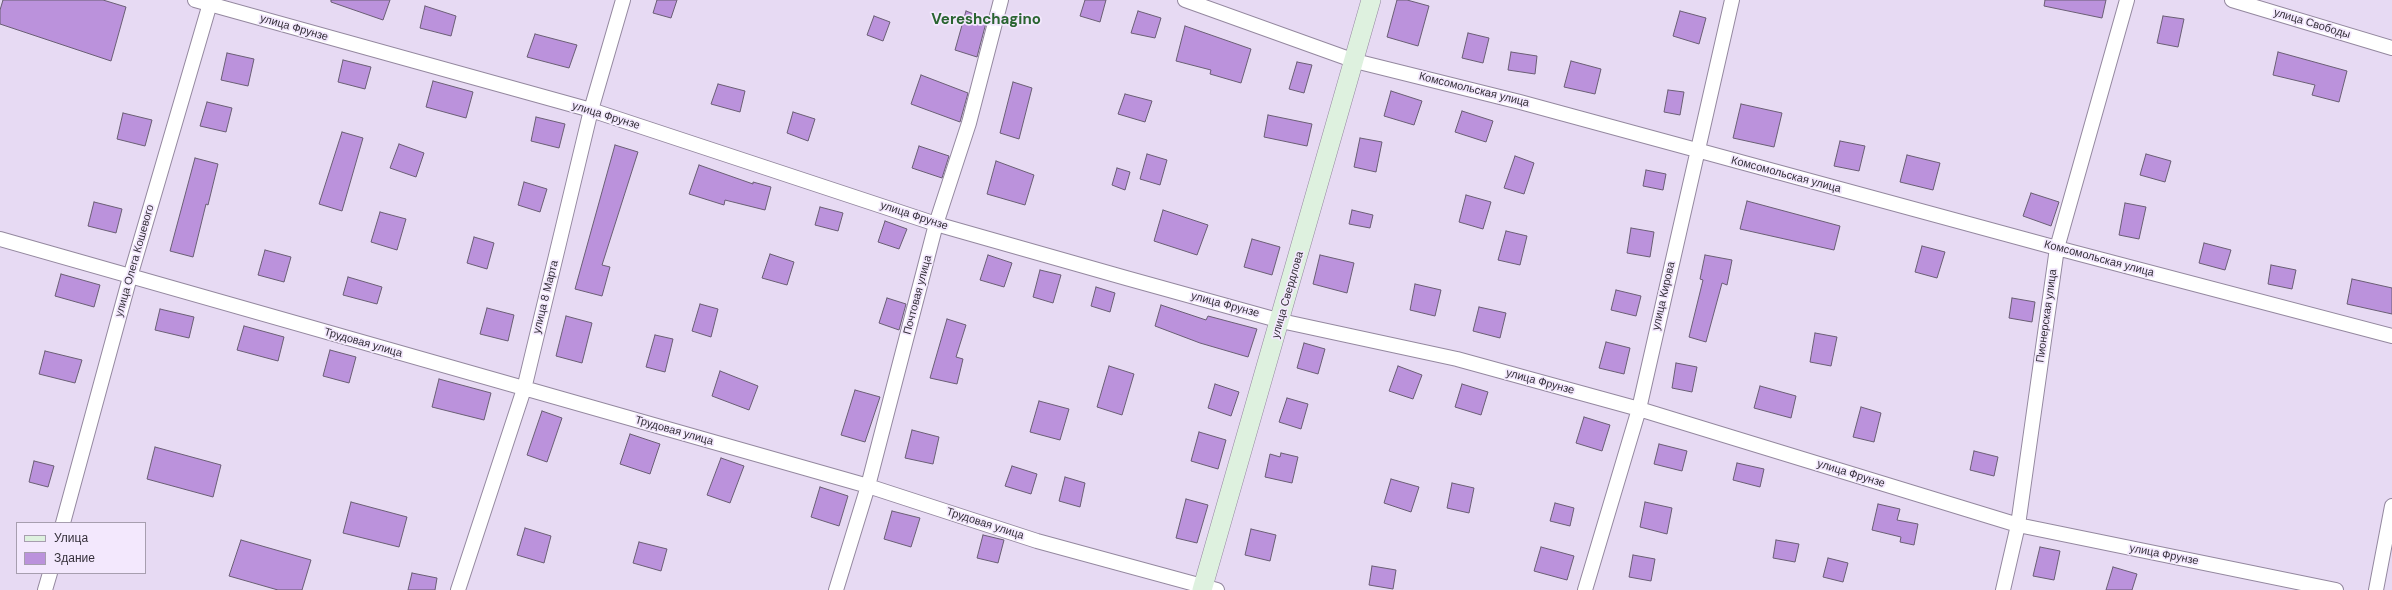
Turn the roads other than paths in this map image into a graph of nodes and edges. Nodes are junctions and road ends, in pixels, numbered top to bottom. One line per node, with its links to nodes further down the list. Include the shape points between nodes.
1 (195, 0): 9 (street, улица Фрунзе)
2 (623, 0): 12 (street, улица 8 Марта)
3 (1001, 0): 14 (street, Почтовая улица, via 969,123)
4 (1186, 0): 11 (street, Комсомольская улица)
5 (1372, 0): 11 (street, улица Свердлова)
6 (1732, 0): 13 (street, улица Кирова)
7 (2127, 0): 16 (street, Пионерская улица)
8 (2232, 0): 10 (street, улица Свободы)
9 (210, 2): 12 (street, улица Фрунзе); 17 (street, улица Олега Кошевого)
10 (2392, 48)
11 (1355, 61): 13 (street, Комсомольская улица, via 1520,102); 18 (street, улица Свердлова)
12 (591, 110): 14 (street, улица Фрунзе); 20 (street, улица 8 Марта)
13 (1697, 151): 16 (street, Комсомольская улица); 21 (street, улица Кирова)
14 (936, 224): 18 (street, улица Фрунзе); 22 (street, Почтовая улица)
15 (0, 239): 17 (street, Трудовая улица)
16 (2057, 248): 19 (street, Комсомольская улица); 25 (street, Пионерская улица)
17 (130, 277): 20 (street, Трудовая улица); 24 (street, улица Олега Кошевого)
18 (1281, 321): 21 (street, улица Фрунзе, via 1457,359); 27 (street, улица Свердлова)
19 (2392, 336)
20 (524, 389): 22 (street, Трудовая улица); 29 (street, улица 8 Марта)
21 (1639, 409): 25 (street, улица Фрунзе); 31 (street, улица Кирова)
22 (868, 486): 27 (street, Трудовая улица, via 1037,541); 30 (street, Почтовая улица)
23 (2392, 506): 34 (street)
24 (63, 522)
25 (2018, 525): 32 (street, Пионерская улица); 33 (street, улица Фрунзе)
26 (50, 574): 28 (street)
27 (1208, 589)
28 (45, 590)
29 (458, 590)
30 (836, 590)
31 (1585, 590)
32 (2003, 590)
33 (2336, 590)
34 (2376, 590)

